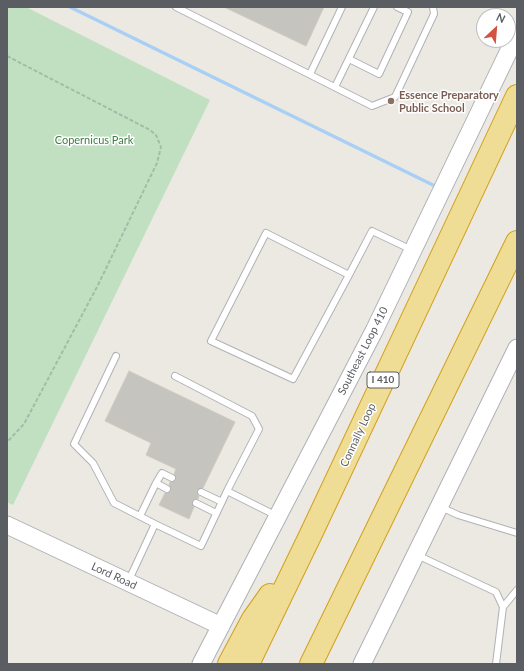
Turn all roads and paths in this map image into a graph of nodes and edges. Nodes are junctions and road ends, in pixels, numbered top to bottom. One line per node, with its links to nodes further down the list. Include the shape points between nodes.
1 (176, 7): 9 (lane)
2 (342, 7): 9 (lane)
3 (374, 7): 8 (lane)
4 (397, 7): 8 (lane, via 408,12 379,74)
5 (433, 7): 10 (lane, via 434,14 395,97 372,106)
6 (517, 34): 13 (main road, Southeast Loop 410)
7 (7, 56): 18 (path, via 150,130 156,135 161,147 157,163 95,291 24,424)
8 (349, 58): 10 (lane)
9 (310, 74): 10 (lane)
10 (335, 87)
11 (517, 96): 33 (highway, Connally Loop / I 410)
12 (517, 242): 42 (highway)
13 (413, 250): 14 (lane, via 372,231); 29 (main road, Southeast Loop 410)
14 (349, 275): 14 (lane, via 293,379 211,341 266,233)
15 (517, 348): 26 (main road)
16 (116, 356): 28 (lane, via 74,444 93,463 114,503)
17 (175, 376): 23 (lane, via 252,416 259,429)
18 (7, 442)
19 (172, 478): 20 (lane, via 162,473)
20 (156, 483): 21 (lane); 28 (lane)
21 (167, 489)
22 (201, 492): 24 (lane)
23 (227, 492): 24 (lane); 29 (lane)
24 (222, 502): 27 (lane)
25 (196, 503): 27 (lane)
26 (440, 507): 32 (lane); 34 (main road)
27 (216, 514): 30 (lane, via 200,546)
28 (140, 516): 30 (lane)
29 (278, 517): 38 (main road, Southeast Loop 410)
30 (155, 524): 35 (lane)
31 (7, 525): 35 (main road, Lord Road)
32 (517, 533)
33 (310, 536): 40 (highway, via 253,619); 41 (highway, Connally Loop / I 410)
34 (416, 555): 37 (lane, via 496,592); 43 (main road)
35 (127, 583): 38 (main road, Lord Road)
36 (517, 590): 37 (lane)
37 (503, 607): 44 (lane)
38 (221, 626): 39 (main road, Southeast Loop 410)
39 (201, 664)
40 (228, 664)
41 (248, 664)
42 (312, 664)
43 (362, 664)
44 (496, 664)

